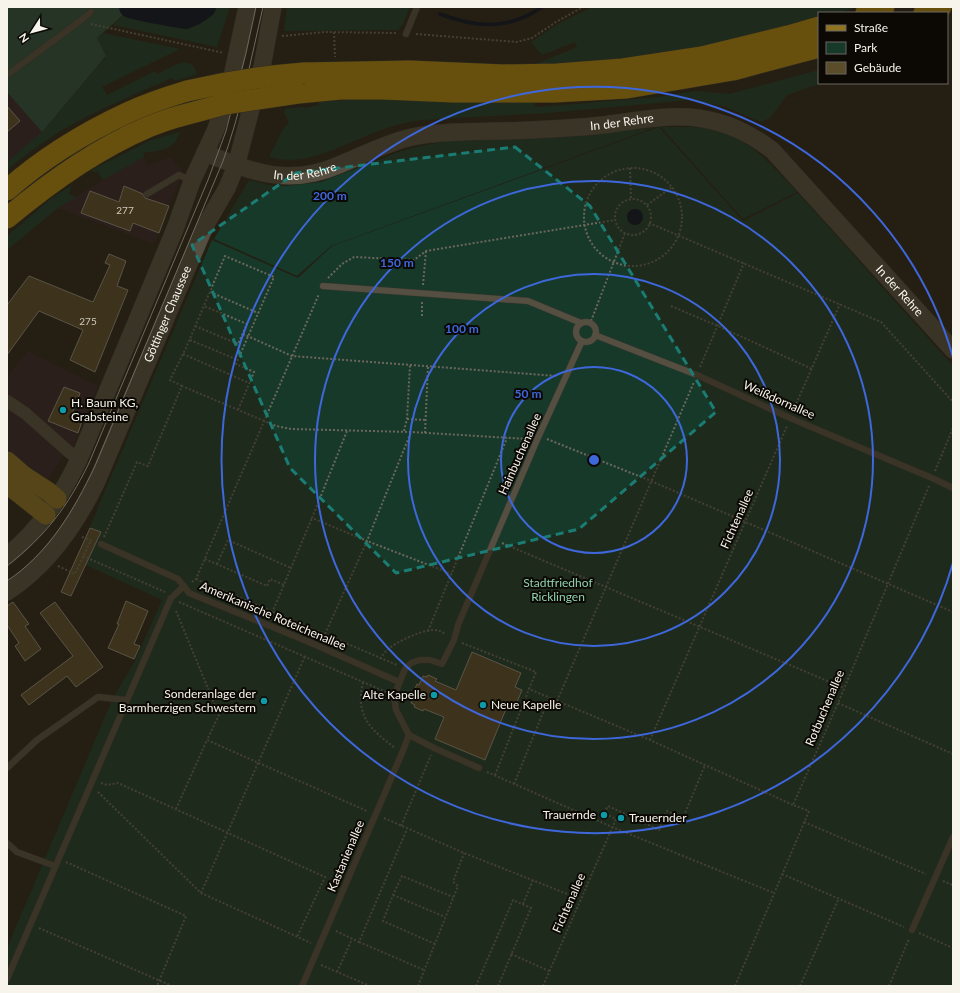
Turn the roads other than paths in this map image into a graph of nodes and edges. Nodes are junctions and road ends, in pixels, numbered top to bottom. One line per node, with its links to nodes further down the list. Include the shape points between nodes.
1 (417, 7): 10 (lane)
2 (884, 7): 7 (highway)
3 (941, 7): 8 (highway)
4 (247, 10): 14 (street, via 230,86)
5 (91, 12): 12 (lane)
6 (272, 12): 15 (street, Göttinger Chaussee, via 262,68)
7 (869, 12)
8 (927, 12)
9 (818, 27): 13 (highway, via 702,57 623,69 503,75 410,71)
10 (406, 34)
11 (818, 47): 13 (highway, via 734,70 627,88 554,92 453,92 341,89)
12 (7, 75)
13 (301, 83): 17 (highway, bridge, via 273,75 236,80 187,91 128,112 44,161); 19 (highway, bridge, via 149,126 90,157)
14 (205, 153): 15 (street, In der Rehre); 16 (street)
15 (236, 166): 24 (street, In der Rehre, via 277,176 300,176 322,172 391,143 427,135 584,127 669,117 719,122 736,127 772,150); 32 (street, Göttinger Chaussee, via 227,188 205,226)
16 (192, 181): 18 (lane, via 179,175); 26 (street, via 175,229)
17 (7, 190)
18 (147, 194)
19 (7, 217)
20 (324, 286): 21 (lane, via 528,301)
21 (581, 323): 22 (lane, via 590,323 594,326); 23 (lane, via 576,331)
22 (595, 335): 23 (lane, via 588,342); 29 (lane, Weißdornallee, via 697,375)
23 (582, 341): 37 (lane, Hainbuchenallee, via 442,664 430,660 411,663)
24 (953, 350)
25 (7, 401): 26 (street)
26 (79, 459): 30 (street)
27 (7, 461): 30 (main road)
28 (7, 484): 31 (main road)
29 (953, 488)
30 (57, 499): 31 (street); 32 (street)
31 (46, 515): 32 (street); 34 (street, via 21,545)
32 (77, 527): 36 (street, Göttinger Chaussee, via 49,556)
33 (101, 544): 35 (lane, Amerikanische Roteichenallee, via 178,579)
34 (7, 556)
35 (184, 586): 37 (lane, Amerikanische Roteichenallee, via 189,593); 38 (lane, via 171,598)
36 (7, 592)
37 (399, 682): 39 (lane, via 394,696 396,710)
38 (126, 700): 40 (lane, via 98,696 37,740); 44 (lane)
39 (409, 735): 41 (lane); 47 (lane, Kastanienallee)
40 (7, 768)
41 (479, 768)
42 (953, 837): 45 (lane)
43 (7, 843): 44 (lane, via 17,852)
44 (55, 866): 46 (lane)
45 (912, 930)
46 (7, 979)
47 (302, 986)

